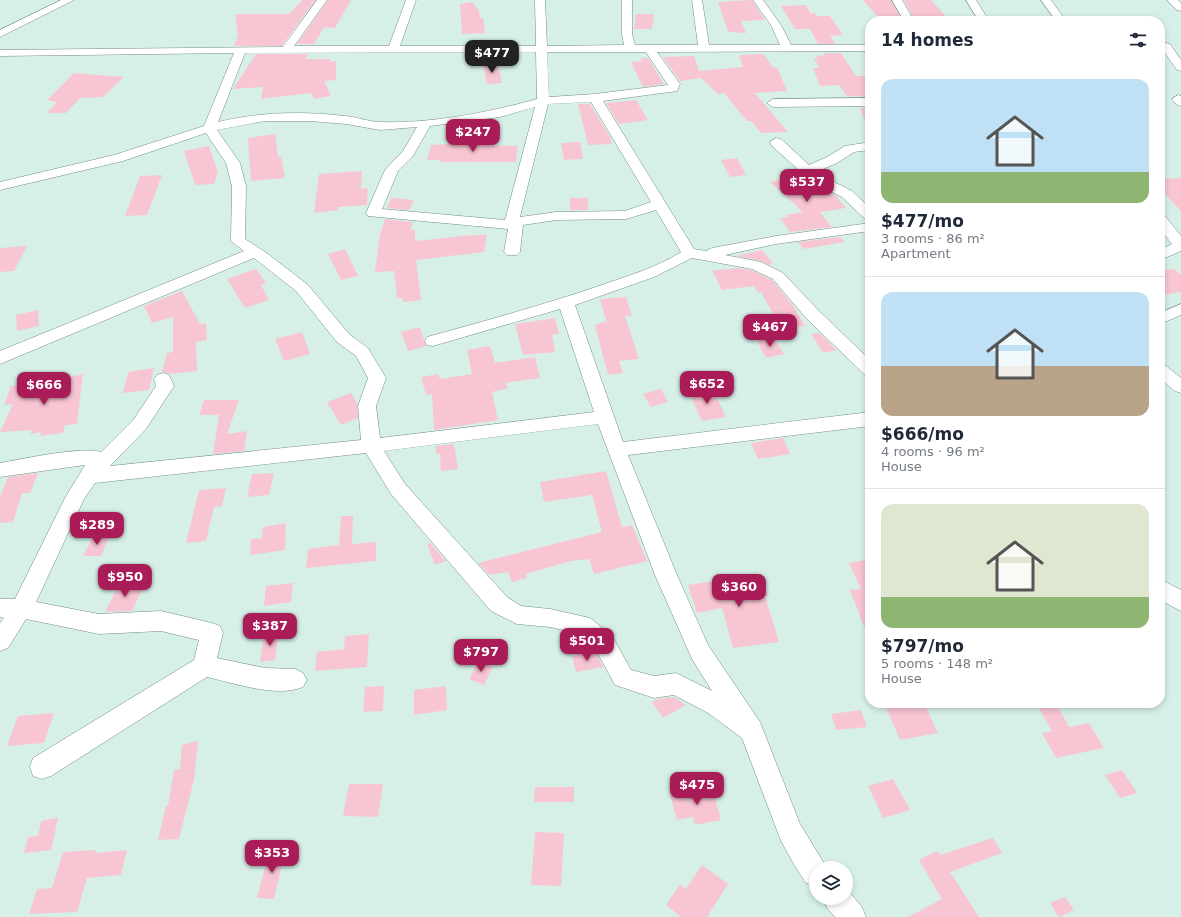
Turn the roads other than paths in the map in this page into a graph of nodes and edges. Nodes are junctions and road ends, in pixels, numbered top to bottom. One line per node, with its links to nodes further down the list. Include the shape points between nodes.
1 (69, 0): 16 (street)
2 (322, 0): 26 (street)
3 (411, 0): 27 (street)
4 (540, 0): 28 (street)
5 (627, 0): 22 (street, via 627,34)
6 (697, 0): 24 (street)
7 (758, 0): 19 (street, via 776,25)
8 (898, 0): 13 (street)
9 (971, 0): 14 (street)
10 (1046, 0): 15 (street)
11 (1172, 0): 12 (street)
12 (1181, 8)
13 (906, 16)
14 (981, 16)
15 (1057, 16)
16 (0, 34)
17 (1165, 46): 18 (street)
18 (1181, 46)
19 (787, 48): 20 (street); 24 (street)
20 (865, 48)
21 (1165, 48): 30 (street)
22 (630, 49): 23 (street); 28 (street)
23 (649, 49): 24 (street); 31 (street, via 674,84 673,88)
24 (704, 49)
25 (241, 50): 26 (street); 29 (street); 38 (street)
26 (286, 50): 27 (street)
27 (393, 50): 28 (street)
28 (541, 50): 33 (street)
29 (0, 53)
30 (1181, 68)
31 (595, 98): 33 (street); 43 (street)
32 (1181, 99): 35 (street, via 1178,99)
33 (543, 101): 37 (street, via 500,113); 37 (street, via 512,222 509,224 373,213 392,170 408,153)
34 (865, 102): 36 (street)
35 (1181, 102)
36 (772, 103)
37 (426, 123): 38 (street, via 380,126 310,117 264,117)
38 (209, 128): 42 (street, via 118,158); 48 (street, via 233,163 239,186 238,241)
39 (776, 142): 41 (street)
40 (865, 147): 41 (street, via 850,150)
41 (807, 170): 44 (street, via 847,194)
42 (0, 186)
43 (660, 204): 49 (street, via 626,215 556,216 516,222); 51 (street)
44 (865, 211)
45 (865, 228): 51 (street)
46 (1168, 229): 47 (street)
47 (1181, 246): 50 (street)
48 (255, 252): 56 (street); 63 (street, via 302,288 343,338 362,352 377,378 366,406)
49 (512, 252)
50 (1165, 253)
51 (695, 254): 52 (street, via 649,274); 57 (street, via 756,265 769,270 778,276 812,314)
52 (566, 303): 55 (street); 61 (street)
53 (1181, 310): 54 (street)
54 (1165, 317)
55 (433, 341)
56 (0, 358)
57 (865, 365)
58 (1165, 374): 60 (street)
59 (163, 380): 66 (street, via 165,386 140,424)
60 (1181, 387)
61 (605, 417): 63 (street); 64 (street)
62 (865, 419): 64 (street)
63 (371, 446): 66 (street); 73 (street, via 398,489 499,604 517,615 550,618 582,625 604,643 624,678 654,687 676,684 716,705)
64 (616, 450): 73 (street, via 700,652)
65 (0, 470): 66 (street, via 96,457)
66 (89, 476): 69 (street, via 78,491 48,557)
67 (1165, 591): 68 (street)
68 (1181, 602)
69 (10, 609): 70 (street); 71 (street, via 99,624 162,621 212,633)
70 (0, 641)
71 (204, 666): 72 (street, via 265,678); 74 (street)
72 (295, 680)
73 (751, 730): 75 (street, via 790,832)
74 (42, 767)
75 (809, 864)
76 (843, 905): 77 (street)
77 (852, 917)

